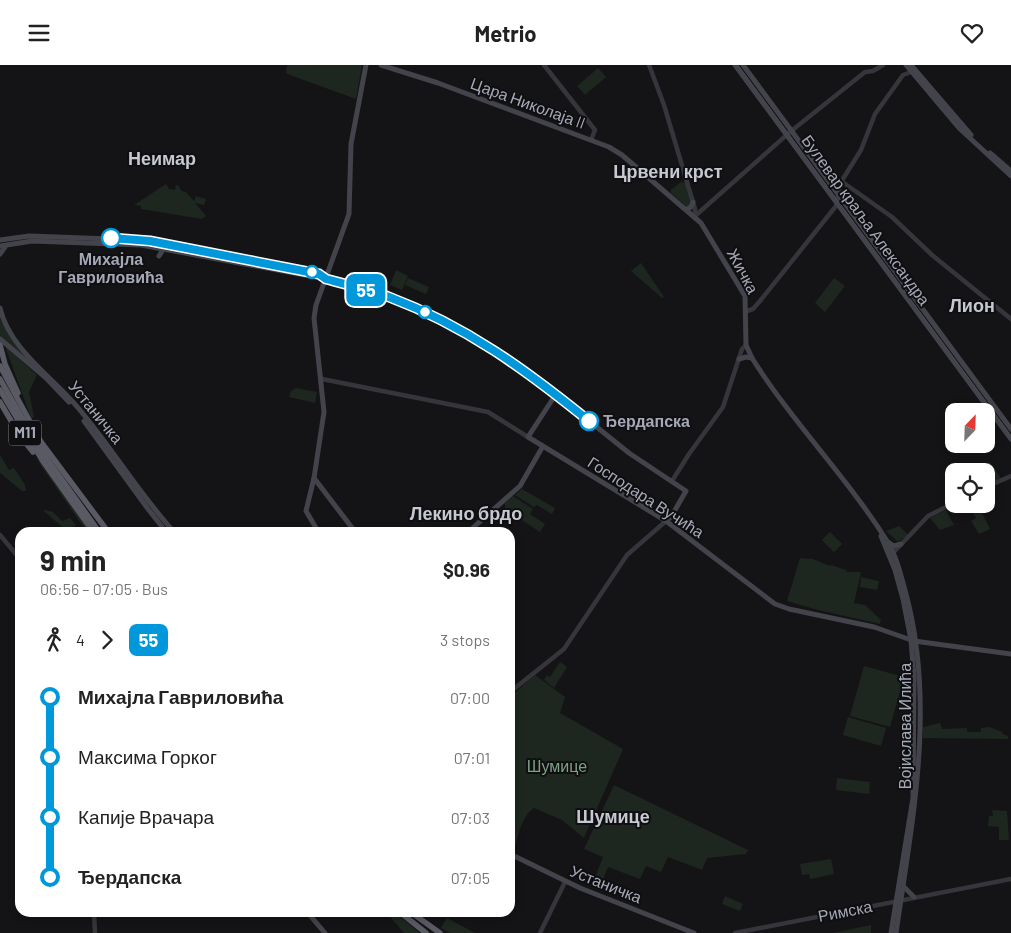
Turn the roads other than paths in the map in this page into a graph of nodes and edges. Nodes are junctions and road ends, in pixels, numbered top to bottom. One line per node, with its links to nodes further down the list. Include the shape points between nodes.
1 (366, 65): 24 (main road, via 351,144 350,208)
2 (381, 65): 11 (main road, Цара Николаја II)
3 (544, 65): 11 (street, via 595,130)
4 (649, 65): 16 (street)
5 (735, 65): 10 (main road, Булевар краља Александра)
6 (743, 65): 10 (main road, Булевар краља Александра)
7 (883, 65): 10 (street, via 866,71)
8 (906, 65): 9 (main road)
9 (912, 69): 12 (main road, via 970,134); 13 (main road, via 959,128); 14 (street, via 903,75 879,106 861,150)
10 (789, 133): 15 (main road, Булевар краља Александра); 17 (main road, Булевар краља Александра); 19 (street)
11 (591, 140): 18 (main road, Цара Николаја II, via 609,147)
12 (1011, 171)
13 (1011, 176)
14 (842, 181): 15 (street); 27 (street, via 892,217 932,255)
15 (838, 193): 17 (street); 40 (main road, Булевар краља Александра)
16 (693, 202): 18 (main road); 19 (street)
17 (837, 203): 26 (street, via 764,296); 42 (main road, Булевар краља Александра)
18 (687, 209): 19 (main road, Жичка)
19 (695, 217): 26 (main road, Жичка, via 744,293)
20 (1, 244): 21 (main road, via 40,241 128,243); 22 (main road); 24 (main road, via 23,237 51,236 150,241 319,274)
21 (164, 249): 23 (main road); 24 (main road)
22 (0, 254)
23 (159, 256)
24 (326, 279): 35 (main road, via 314,321); 37 (main road, via 390,297 454,327 503,355)
25 (0, 308): 58 (main road, Устаничка, via 16,342 79,409)
26 (747, 311): 30 (main road, Жичка)
27 (1011, 319)
28 (0, 339): 57 (main road, Устаничка, via 71,404)
29 (0, 345): 39 (highway)
30 (746, 345): 31 (main road, Војислава Илића); 32 (street)
31 (752, 358): 32 (main road); 53 (main road, Војислава Илића)
32 (740, 359): 49 (street, via 722,408)
33 (0, 366): 39 (highway)
34 (0, 379): 45 (highway, M11)
35 (322, 379): 41 (street, Господара Вучића, via 488,412); 48 (main road, via 324,417)
36 (0, 390): 46 (highway, M11)
37 (556, 393): 41 (main road); 49 (main road, via 629,453)
38 (0, 402): 46 (highway, via 20,436)
39 (29, 421): 43 (highway)
40 (1011, 429)
41 (528, 437): 44 (main road, Господара Вучића)
42 (1011, 439)
43 (41, 442): 45 (highway); 56 (highway)
44 (543, 446): 52 (main road, Господара Вучића); 61 (main road, via 520,486)
45 (49, 462): 55 (highway, M11)
46 (52, 474): 54 (highway, M11)
47 (1011, 476): 50 (street)
48 (314, 478): 59 (main road, via 306,511); 60 (main road)
49 (672, 481): 52 (main road, via 686,491)
50 (995, 483)
51 (945, 508): 64 (street, via 928,516)
52 (666, 521): 68 (main road, Господара Вучића, via 778,605 881,628); 70 (street, via 627,555 564,649)
53 (877, 526): 63 (main road, Војислава Илића); 67 (main road, Војислава Илића)
54 (90, 527)
55 (96, 527)
56 (105, 527)
57 (162, 527)
58 (170, 527)
59 (315, 527)
60 (351, 527)
61 (474, 527)
62 (0, 535): 65 (street)
63 (888, 542): 64 (main road); 66 (main road, Војислава Илића)
64 (901, 544): 66 (street)
65 (15, 553)
66 (893, 553): 67 (street); 68 (main road, Војислава Илића)
67 (891, 560): 68 (main road, Војислава Илића)
68 (914, 641): 69 (main road, Господара Вучића); 74 (main road, Војислава Илића, via 919,687 918,784); 76 (main road, Војислава Илића, via 913,793)
69 (1011, 654)
70 (515, 688)
71 (515, 857): 73 (main road, Устаничка)
72 (1011, 879): 75 (street, Римска)
73 (565, 882): 85 (street); 86 (main road, Устаничка)
74 (903, 886): 75 (main road); 76 (main road, Војислава Илића)
75 (914, 897): 76 (street, Римска)
76 (898, 900): 87 (street, Римска); 88 (main road, Војислава Илића); 89 (main road, Војислава Илића)
77 (94, 917): 81 (street)
78 (311, 917): 82 (main road)
79 (406, 917): 83 (highway)
80 (418, 917): 84 (highway)
81 (96, 933)
82 (325, 933)
83 (426, 933)
84 (440, 933)
85 (540, 933)
86 (694, 933)
87 (735, 933)
88 (891, 933)
89 (896, 933)

